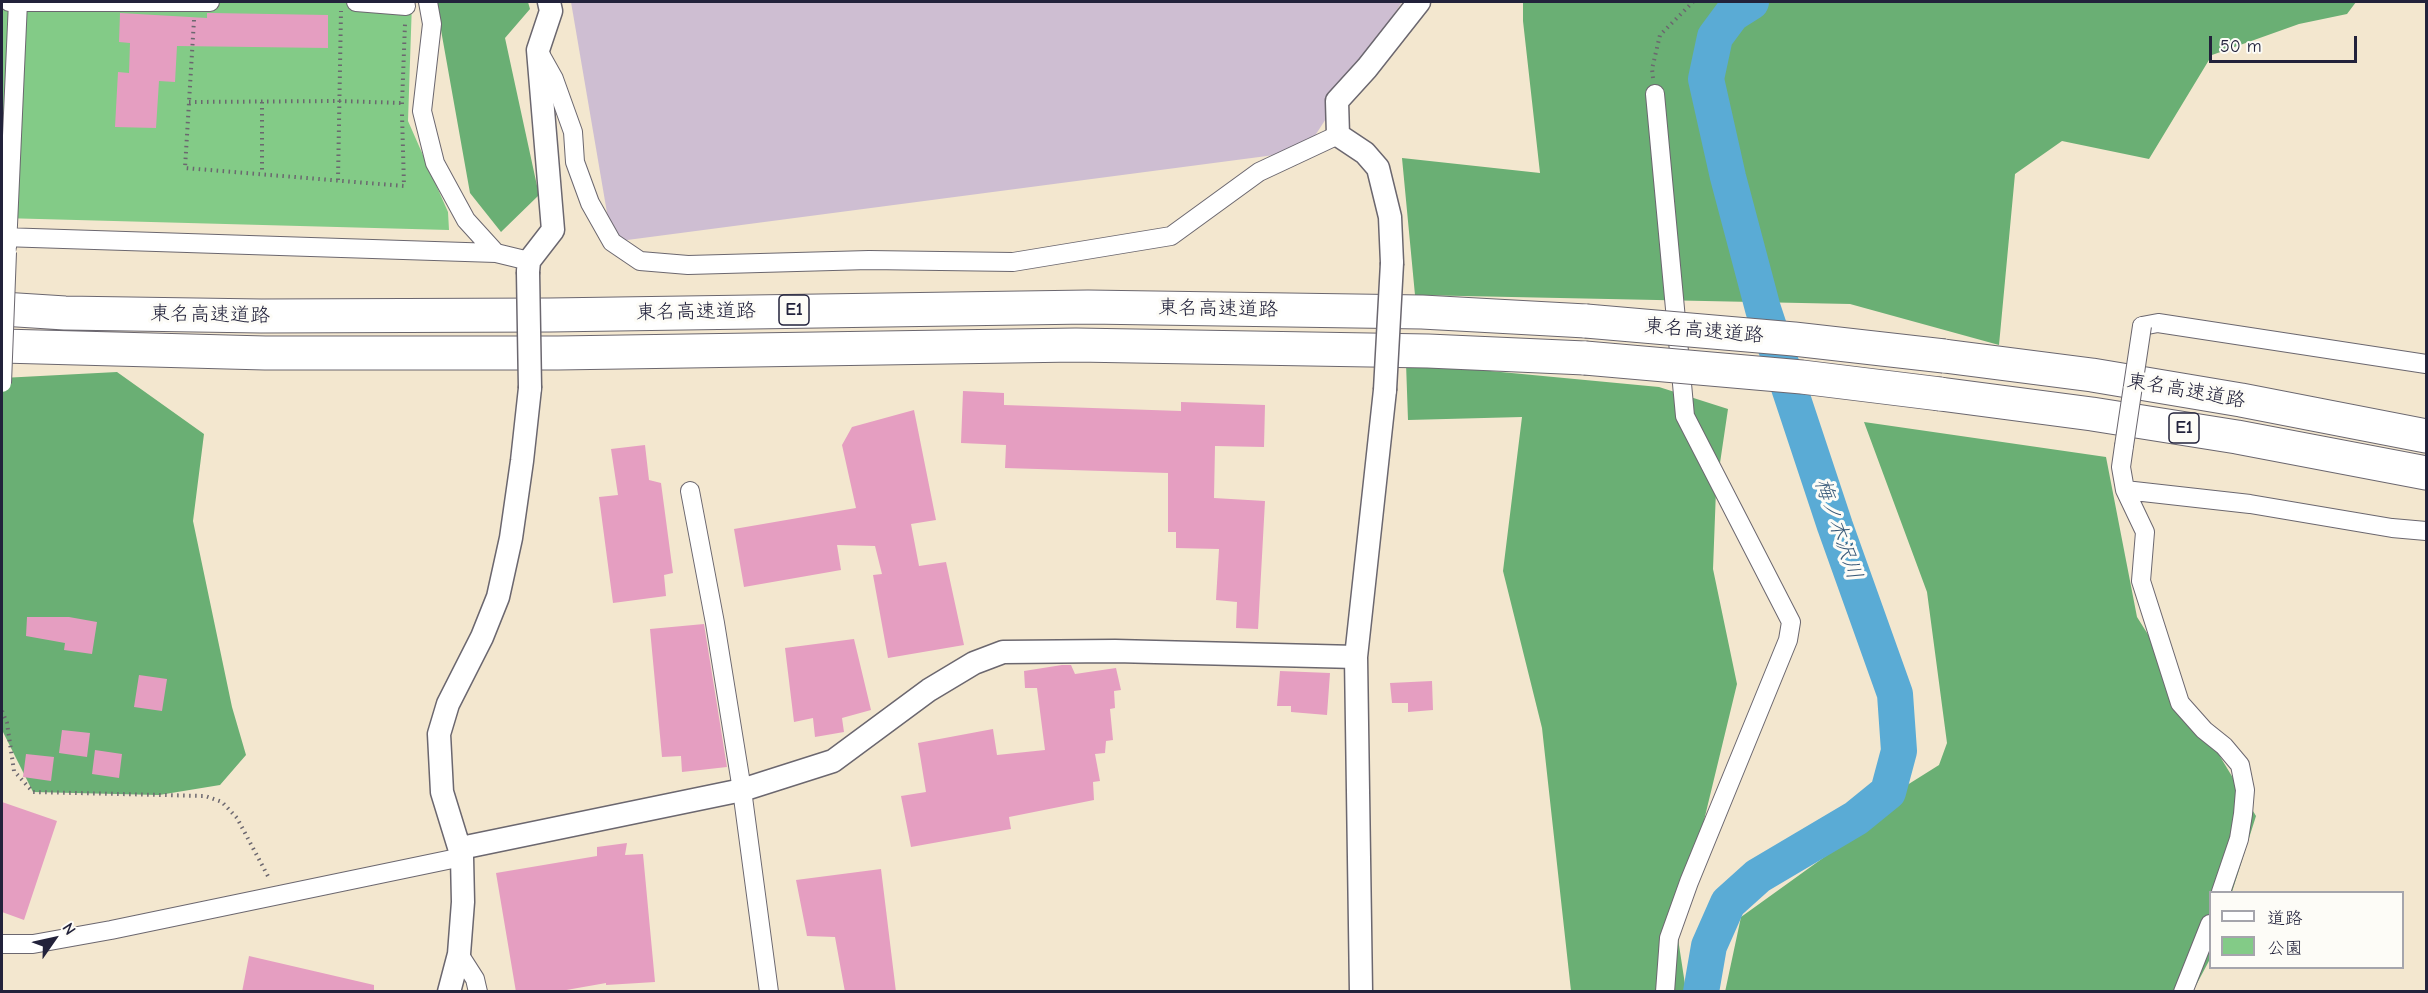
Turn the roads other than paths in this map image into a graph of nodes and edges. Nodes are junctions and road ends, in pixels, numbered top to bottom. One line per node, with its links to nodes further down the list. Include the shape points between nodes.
1 (15, 2): 2 (street); 12 (street)
2 (195, 2): 3 (street)
3 (210, 2)
4 (356, 2): 8 (street)
5 (428, 2): 13 (street, via 432,24 422,111 435,163 466,220)
6 (549, 2): 9 (street, via 551,11)
7 (1419, 2): 11 (street, via 1337,101)
8 (406, 6)
9 (538, 50): 11 (street, via 573,132 575,162 590,202 612,242 640,261 687,265 868,260 1013,262 1171,236 1259,172); 14 (street, via 553,230)
10 (1655, 94): 35 (street, via 1685,416 1791,622 1788,640 1669,938)
11 (1338, 135): 24 (street, bridge, via 1365,153 1378,168 1390,217 1392,263 1385,390)
12 (6, 242): 13 (street); 18 (street, bridge)
13 (496, 252): 14 (street)
14 (528, 266): 26 (street, bridge, via 530,388 511,538 498,597 448,704 439,734 442,792)
15 (2, 309): 19 (highway, 東名高速道路 / E1, bridge, via 295,316 1088,307 1422,312 1586,321 1944,356 2092,375)
16 (2, 346): 20 (highway, 東名高速道路 / E1, bridge, via 347,353 1076,345 1584,358 1802,377 2092,414 2237,436)
17 (2427, 364): 21 (street, bridge, via 2158,323 2142,326 2121,468)
18 (2, 383)
19 (2427, 436)
20 (2427, 473)
21 (2125, 490): 23 (street); 27 (street, via 2145,532 2141,581 2180,703 2240,765 2245,790 2243,814)
22 (690, 491): 25 (street)
23 (2427, 531)
24 (1356, 657): 25 (street, via 1003,652 974,663 929,690 833,760); 34 (street)
25 (742, 790): 26 (street); 33 (street)
26 (461, 852): 29 (street, via 111,930 33,944); 30 (street)
27 (2221, 891)
28 (2209, 929): 36 (street)
29 (2, 944)
30 (459, 954): 31 (street); 32 (street, via 475,979)
31 (449, 992)
32 (477, 992)
33 (769, 992)
34 (1360, 992)
35 (1665, 992)
36 (2183, 992)

